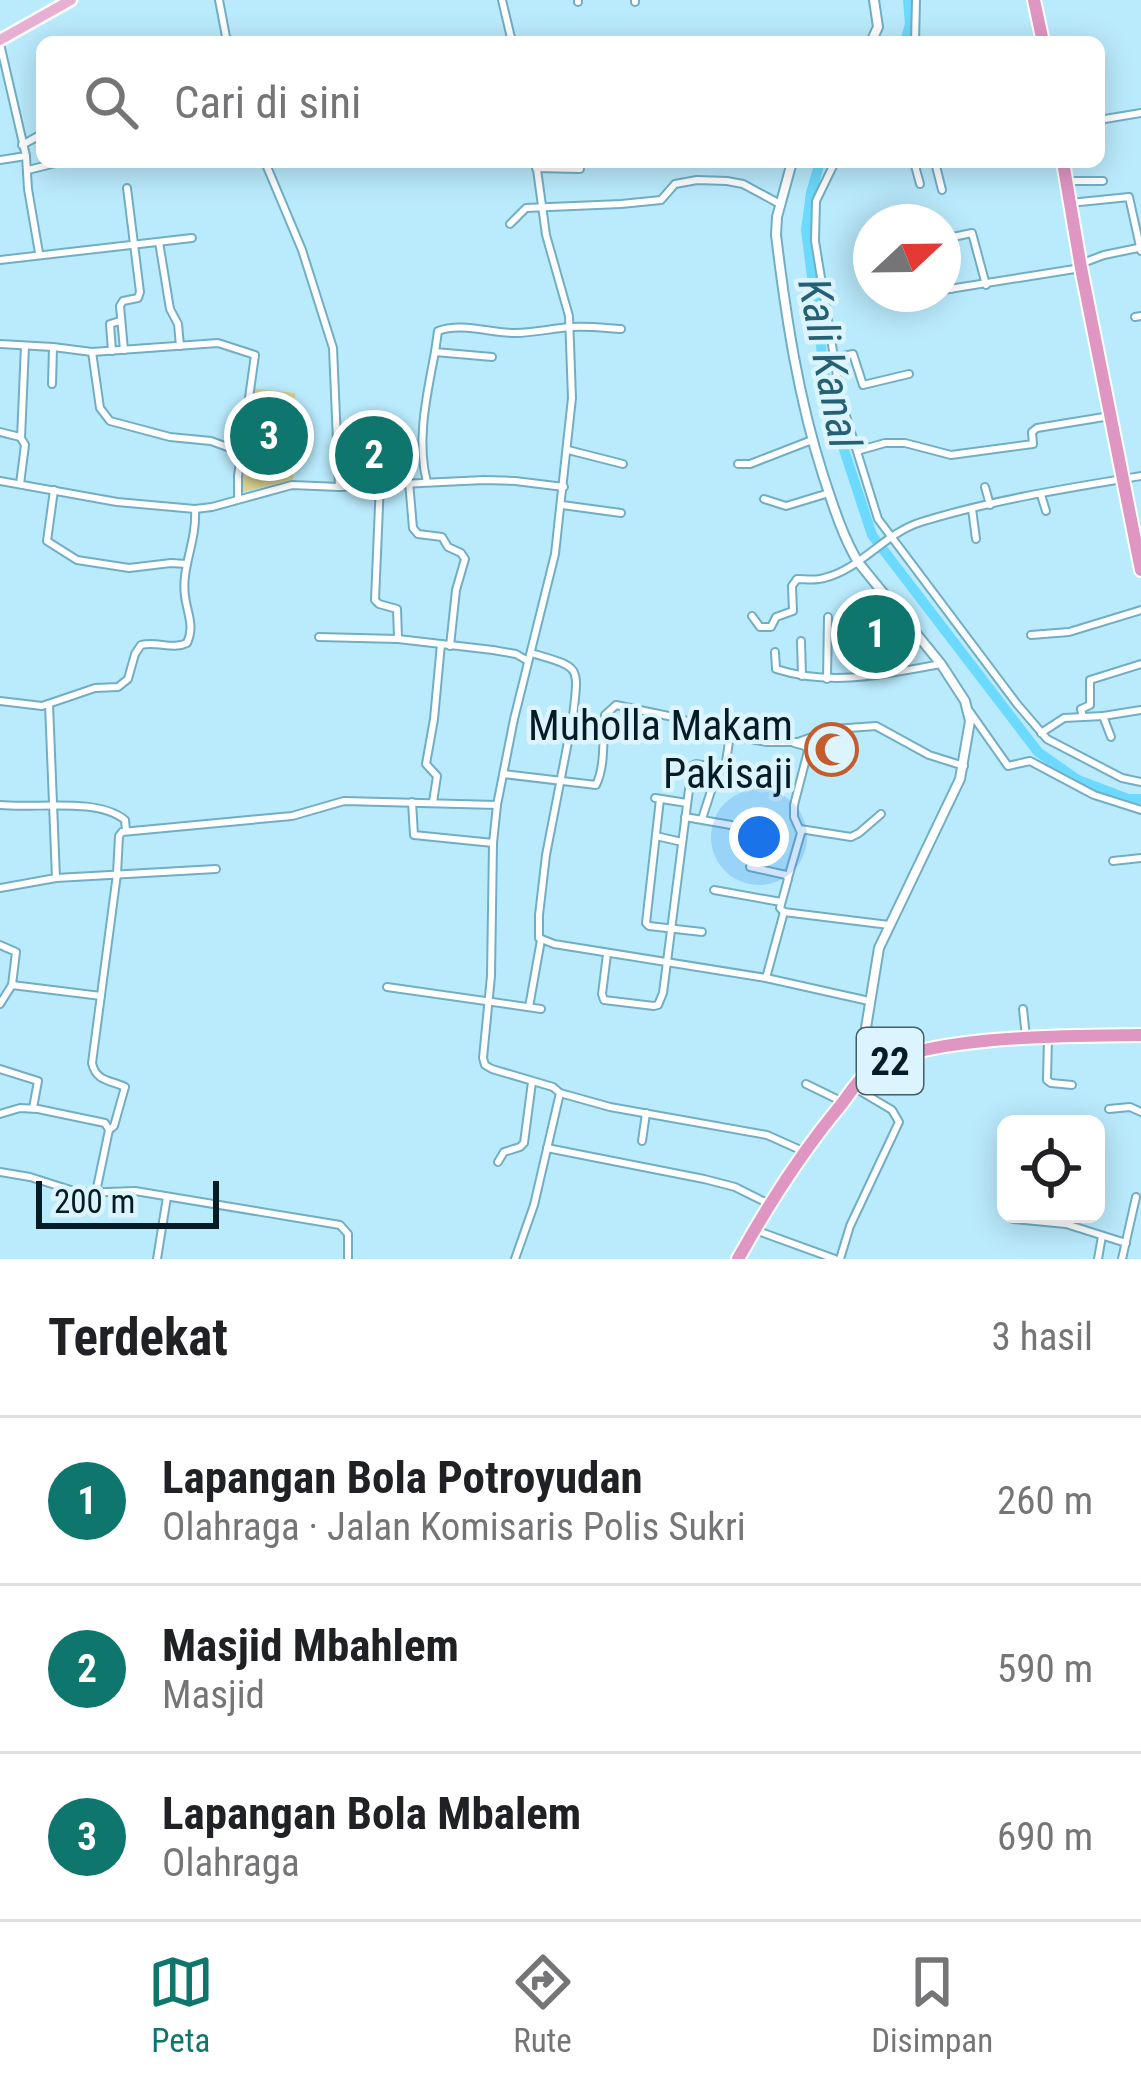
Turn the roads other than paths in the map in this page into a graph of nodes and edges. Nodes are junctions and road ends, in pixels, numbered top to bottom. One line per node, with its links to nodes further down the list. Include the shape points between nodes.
1 (71, 0): 7 (main road)
2 (219, 0): 8 (street)
3 (502, 0): 9 (street)
4 (874, 0): 10 (main road)
5 (916, 0): 11 (street)
6 (1034, 0): 12 (highway)
7 (56, 4): 13 (main road)
8 (226, 36)
9 (511, 36)
10 (874, 36)
11 (915, 36)
12 (1042, 36)
13 (0, 42): 17 (street)
14 (1141, 113): 15 (street)
15 (1105, 119)
16 (36, 137): 17 (street)
17 (22, 145): 18 (street)
18 (26, 156): 19 (street); 30 (street)
19 (0, 160)
20 (36, 168): 30 (street)
21 (268, 168): 81 (street, via 334,356)
22 (536, 168): 38 (street)
23 (569, 168): 29 (street)
24 (789, 168): 37 (main road)
25 (832, 168): 62 (street, via 814,222)
26 (916, 168): 33 (street)
27 (936, 168): 35 (street)
28 (1064, 168): 31 (highway)
29 (580, 169)
30 (27, 170): 45 (street)
31 (1066, 181): 32 (street); 36 (highway)
32 (1103, 181)
33 (920, 184)
34 (127, 188): 43 (street)
35 (942, 190)
36 (1070, 203): 44 (street, via 1129,197); 47 (highway)
37 (780, 204): 38 (street, via 738,183 697,180 675,184 661,200); 68 (main road, via 780,267)
38 (542, 208): 39 (street, via 523,209); 51 (street)
39 (510, 224)
40 (961, 235): 48 (street, via 972,233)
41 (192, 238): 42 (street)
42 (159, 242): 43 (street); 56 (street)
43 (134, 247): 45 (street); 50 (street, via 140,296 121,303)
44 (1140, 249): 47 (street)
45 (40, 254): 46 (street)
46 (0, 260)
47 (1081, 266): 48 (street); 65 (highway)
48 (986, 285): 49 (street)
49 (961, 288)
50 (120, 321): 57 (street); 58 (street, via 110,324)
51 (570, 327): 52 (street); 60 (street, via 444,328); 69 (street)
52 (621, 329)
53 (0, 344): 54 (street)
54 (25, 345): 55 (street); 67 (street)
55 (53, 346): 59 (street); 64 (street)
56 (180, 346): 57 (street); 71 (street, via 225,344 256,356)
57 (124, 350): 58 (street)
58 (112, 351): 59 (street)
59 (92, 352): 71 (street, via 100,408 110,422)
60 (435, 352): 61 (street); 78 (street, via 424,422)
61 (492, 357)
62 (834, 358): 63 (street, via 853,354 864,385); 70 (street)
63 (910, 374)
64 (52, 384)
65 (1110, 416): 70 (street, via 1037,428 1033,444 1017,448 945,454 888,443); 75 (highway)
66 (0, 432): 67 (street)
67 (21, 438): 80 (street)
68 (812, 440): 73 (street); 85 (main road)
69 (567, 449): 72 (street); 83 (street)
70 (856, 451): 95 (street)
71 (241, 452): 87 (street)
72 (623, 464)
73 (738, 464)
74 (1141, 476): 75 (street)
75 (1122, 479): 86 (street); 98 (highway)
76 (0, 481): 80 (street)
77 (410, 482): 78 (street); 79 (street); 107 (street, via 418,535 442,537 465,559)
78 (427, 482): 83 (street)
79 (380, 483): 81 (street); 105 (street, via 375,599 397,609)
80 (20, 484): 84 (street)
81 (339, 487): 87 (street, via 300,485)
82 (985, 487): 90 (street)
83 (564, 488): 89 (street)
84 (54, 490): 91 (street); 99 (street, via 47,541 77,560 129,568)
85 (829, 493): 88 (street, via 786,506); 97 (main road)
86 (1041, 495): 90 (street); 93 (street)
87 (238, 498): 91 (street)
88 (764, 499)
89 (562, 505): 94 (street); 109 (street)
90 (990, 506): 92 (street)
91 (195, 509): 99 (street)
92 (972, 509): 95 (street); 96 (street)
93 (1046, 512)
94 (621, 513)
95 (891, 538): 97 (street); 122 (street)
96 (976, 539)
97 (861, 560): 101 (street, via 826,578 797,579 793,611 771,627 760,628); 110 (main road)
98 (1140, 562)
99 (187, 564): 115 (street, via 187,643 141,645 124,685)
100 (1141, 610): 103 (street, via 1064,633)
101 (752, 616)
102 (828, 617): 113 (street)
103 (1031, 634)
104 (319, 638): 105 (street)
105 (398, 639): 107 (street)
106 (801, 641): 112 (street)
107 (446, 645): 109 (street); 132 (street, via 426,764 437,776)
108 (775, 652): 112 (street, via 776,669)
109 (529, 657): 118 (street, via 574,671); 128 (street)
110 (941, 664): 113 (street); 116 (main road)
111 (1141, 664): 120 (street, via 1090,680)
112 (802, 676): 113 (street)
113 (827, 679)
114 (0, 701): 115 (street)
115 (50, 704): 135 (street)
116 (970, 712): 126 (main road); 137 (street, via 1008,766 1030,761)
117 (1141, 712): 119 (street)
118 (573, 716): 121 (street); 129 (street)
119 (1103, 716): 120 (street); 124 (street)
120 (1083, 717): 122 (street, via 1064,718)
121 (604, 723): 123 (street, via 616,705); 129 (street, via 600,780)
122 (1041, 734): 130 (street)
123 (730, 735): 125 (street); 127 (street, via 727,766)
124 (1111, 737)
125 (791, 743): 126 (street, via 876,726); 143 (street, via 808,752 794,805)
126 (964, 766): 158 (main road)
127 (718, 769): 133 (street, via 692,766); 140 (street)
128 (502, 774): 129 (street); 136 (street)
129 (561, 779): 161 (street)
130 (1141, 782)
131 (412, 802): 132 (street); 142 (street, via 344,801 292,816); 145 (street, via 414,835)
132 (433, 803): 136 (street)
133 (687, 803): 139 (street); 144 (street, via 657,798)
134 (0, 805): 135 (street)
135 (54, 805): 142 (street, via 115,813); 152 (street)
136 (497, 805): 145 (street)
137 (1141, 810)
138 (881, 814): 143 (street, via 851,837)
139 (685, 817): 140 (street); 146 (street)
140 (702, 819): 141 (street)
141 (731, 825)
142 (126, 830): 151 (street)
143 (800, 830): 153 (street)
144 (656, 836): 146 (street); 159 (street, via 646,923)
145 (493, 842): 170 (street)
146 (682, 842): 159 (street)
147 (1141, 858): 148 (street)
148 (1113, 860)
149 (750, 867): 153 (street)
150 (216, 869): 151 (street)
151 (117, 874): 152 (street); 168 (street)
152 (56, 878): 154 (street)
153 (788, 879): 156 (street)
154 (0, 888)
155 (714, 890): 156 (street)
156 (781, 902): 157 (street)
157 (784, 912): 158 (street); 165 (street)
158 (889, 925): 169 (main road)
159 (670, 928): 160 (street); 164 (street)
160 (702, 932)
161 (541, 940): 163 (street); 172 (street)
162 (0, 945): 166 (street, via 16,952)
163 (607, 953): 164 (street); 164 (street, via 602,998 631,1004 658,1005)
164 (666, 960): 165 (street)
165 (766, 978): 169 (street)
166 (12, 985): 168 (street); 171 (street)
167 (387, 987): 170 (street)
168 (101, 996): 193 (street, via 93,1069 124,1087)
169 (869, 1001): 178 (main road)
170 (489, 1002): 172 (street); 182 (street, via 483,1061)
171 (0, 1004)
172 (529, 1007): 173 (street)
173 (542, 1009)
174 (1023, 1009): 176 (street)
175 (1141, 1035): 177 (highway, 22)
176 (1025, 1037): 177 (highway, 22); 179 (highway, 22)
177 (1048, 1037): 184 (street, via 1047,1080)
178 (864, 1040): 179 (main road); 181 (main road)
179 (890, 1061): 181 (highway, 22)
180 (0, 1069): 188 (street, via 38,1081)
181 (865, 1073): 185 (highway, 22)
182 (532, 1082): 186 (street); 197 (street, via 524,1143)
183 (806, 1084): 187 (street)
184 (1072, 1085)
185 (855, 1088): 187 (highway, 22); 211 (street, via 898,1122)
186 (560, 1093): 192 (street); 195 (street)
187 (843, 1102): 196 (highway, 22)
188 (33, 1109): 191 (street); 193 (street)
189 (1109, 1109): 190 (street)
190 (1141, 1112)
191 (0, 1114)
192 (646, 1114): 194 (street); 196 (street, via 766,1135)
193 (110, 1130): 199 (street)
194 (642, 1141)
195 (547, 1148): 202 (street, via 704,1179); 209 (street)
196 (805, 1152): 202 (highway, 22)
197 (498, 1162)
198 (0, 1172): 199 (street)
199 (96, 1192): 200 (street)
200 (167, 1197): 207 (street); 208 (street, via 340,1225 348,1234)
201 (1136, 1197): 206 (street)
202 (769, 1204): 204 (highway, 22)
203 (1055, 1223): 205 (street)
204 (755, 1229): 210 (highway, 22); 211 (street)
205 (1102, 1236): 206 (street); 212 (street)
206 (1126, 1243): 213 (street)
207 (157, 1259)
208 (347, 1259)
209 (514, 1259)
210 (738, 1259)
211 (837, 1259)
212 (1098, 1259)
213 (1122, 1259)

